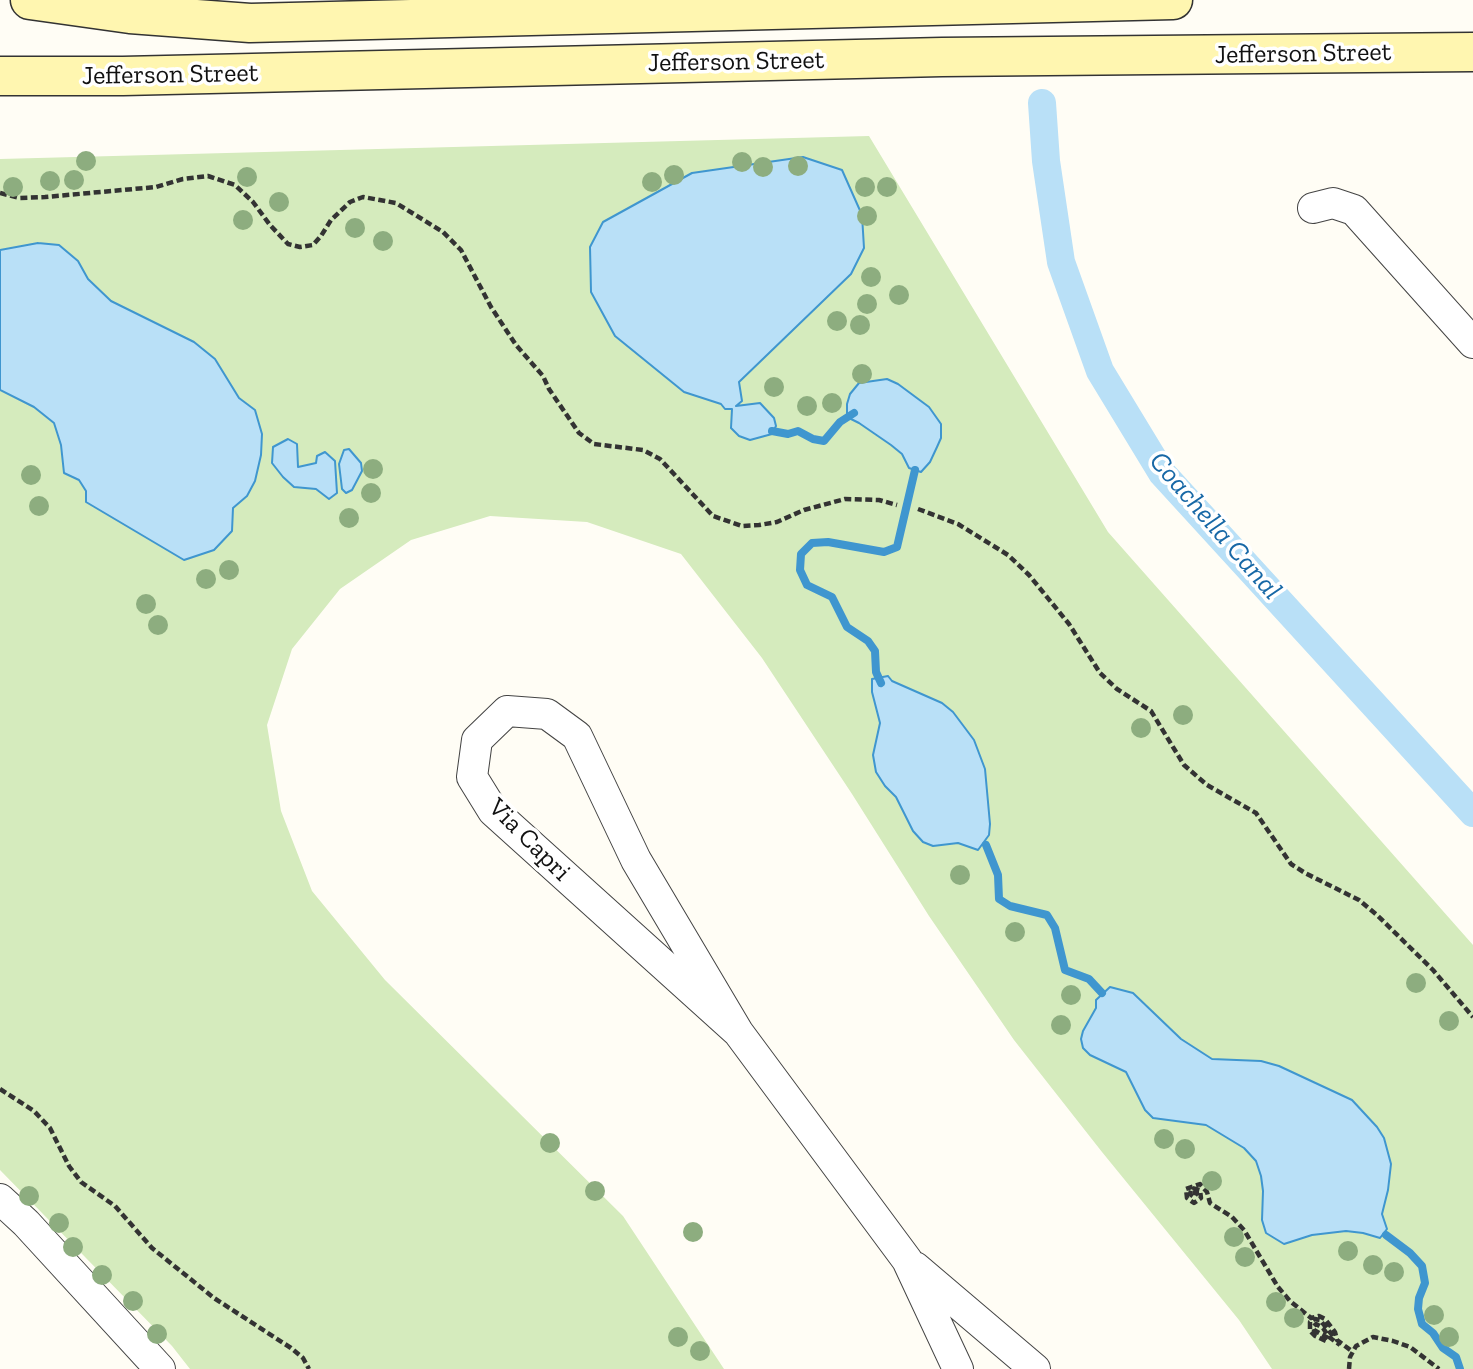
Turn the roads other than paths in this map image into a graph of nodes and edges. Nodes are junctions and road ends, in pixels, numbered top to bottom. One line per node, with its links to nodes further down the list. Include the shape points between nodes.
1 (30, 0): 2 (main road, Jefferson Street, via 130,14 250,23)
2 (1173, 0)
3 (1473, 52): 4 (main road, Jefferson Street, via 942,57)
4 (0, 76)
5 (1312, 208): 6 (street, via 1333,203 1354,210)
6 (1473, 342)
7 (738, 1032): 7 (street, Via Capri, via 636,860 577,736 547,714 507,712 477,740 472,777 494,811); 9 (street, Via Capri)
8 (0, 1199): 10 (street)
9 (907, 1260): 11 (street, Via Capri); 12 (street, Via Capri)
10 (160, 1369)
11 (958, 1369)
12 (1035, 1369)

